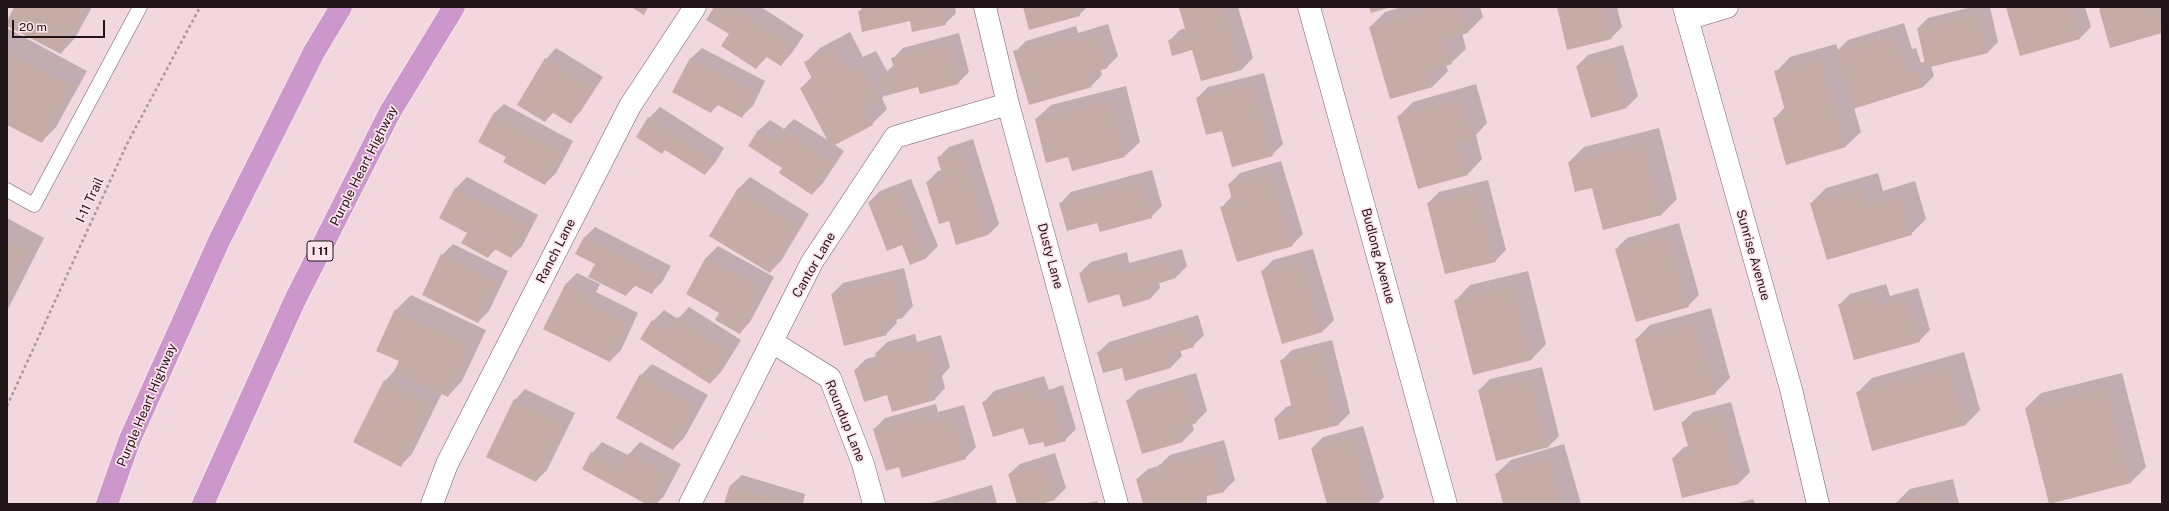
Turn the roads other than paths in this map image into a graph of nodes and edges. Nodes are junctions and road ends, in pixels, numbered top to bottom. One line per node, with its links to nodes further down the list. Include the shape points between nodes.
1 (140, 7): 10 (lane, via 34,204)
2 (341, 7): 12 (highway, Purple Heart Highway, via 314,52 219,241 130,439)
3 (454, 7): 13 (highway, Purple Heart Highway / I 11, via 390,112 295,300)
4 (695, 7): 14 (street, Ranch Lane, via 630,106 447,464)
5 (985, 7): 9 (street, Dusty Lane)
6 (1309, 7): 18 (street, Budlong Avenue)
7 (1727, 7): 8 (street)
8 (1685, 13): 19 (street, Sunrise Avenue, via 1791,389)
9 (1008, 104): 11 (street, Cantor Lane, via 896,137 812,262); 17 (street, Dusty Lane)
10 (7, 190)
11 (772, 342): 15 (street, Cantor Lane); 16 (street, Roundup Lane, via 830,378 863,464)
12 (108, 504)
13 (203, 504)
14 (432, 504)
15 (690, 504)
16 (874, 504)
17 (1117, 504)
18 (1446, 504)
19 (1818, 504)

